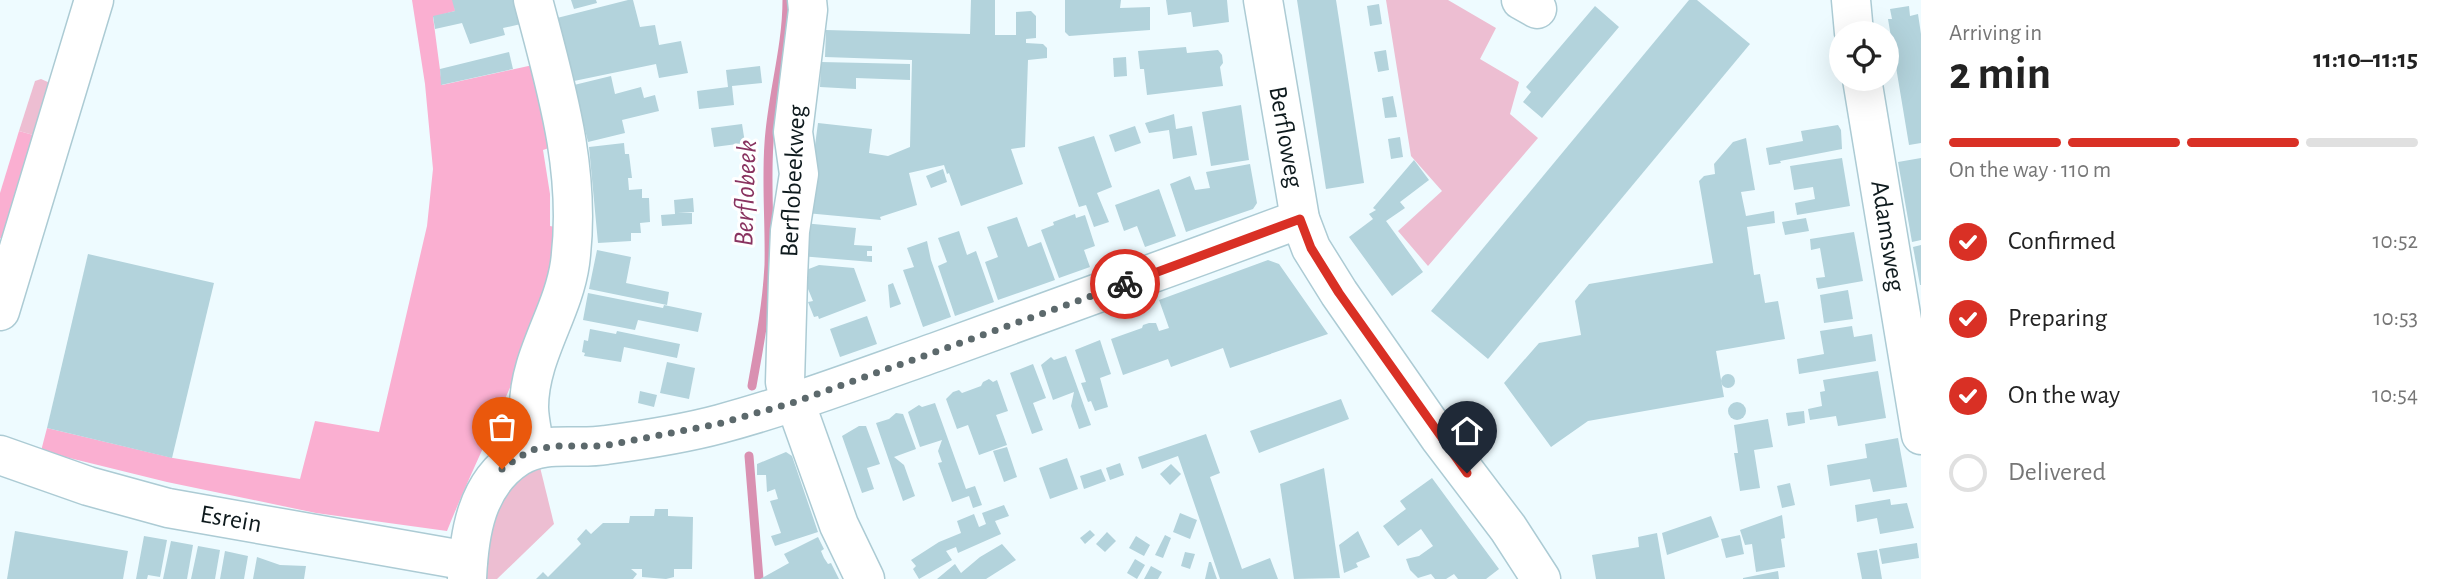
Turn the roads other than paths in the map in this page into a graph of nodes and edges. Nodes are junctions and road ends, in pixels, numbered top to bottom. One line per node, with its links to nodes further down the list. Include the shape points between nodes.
1 (94, 0): 9 (street)
2 (533, 0): 12 (street, via 565,123 573,190 570,265 532,380 528,407)
3 (807, 0): 10 (street, Berflobeekweg, via 793,132 799,174 790,230 785,382)
4 (1263, 0): 8 (street, Berfloweg)
5 (1851, 0): 6 (street)
6 (1853, 21)
7 (1864, 91): 11 (street, Adamsweg)
8 (1300, 219): 10 (street); 16 (street, Berfloweg, via 1311,248 1339,293)
9 (0, 311)
10 (793, 402): 12 (street, via 718,424 603,446); 15 (street, Berflobeekweg)
11 (1921, 435)
12 (535, 449): 14 (street, via 502,469 485,493 471,527)
13 (1, 460): 14 (street, Esrein, via 168,508)
14 (467, 570)
15 (864, 579)
16 (1541, 579)

